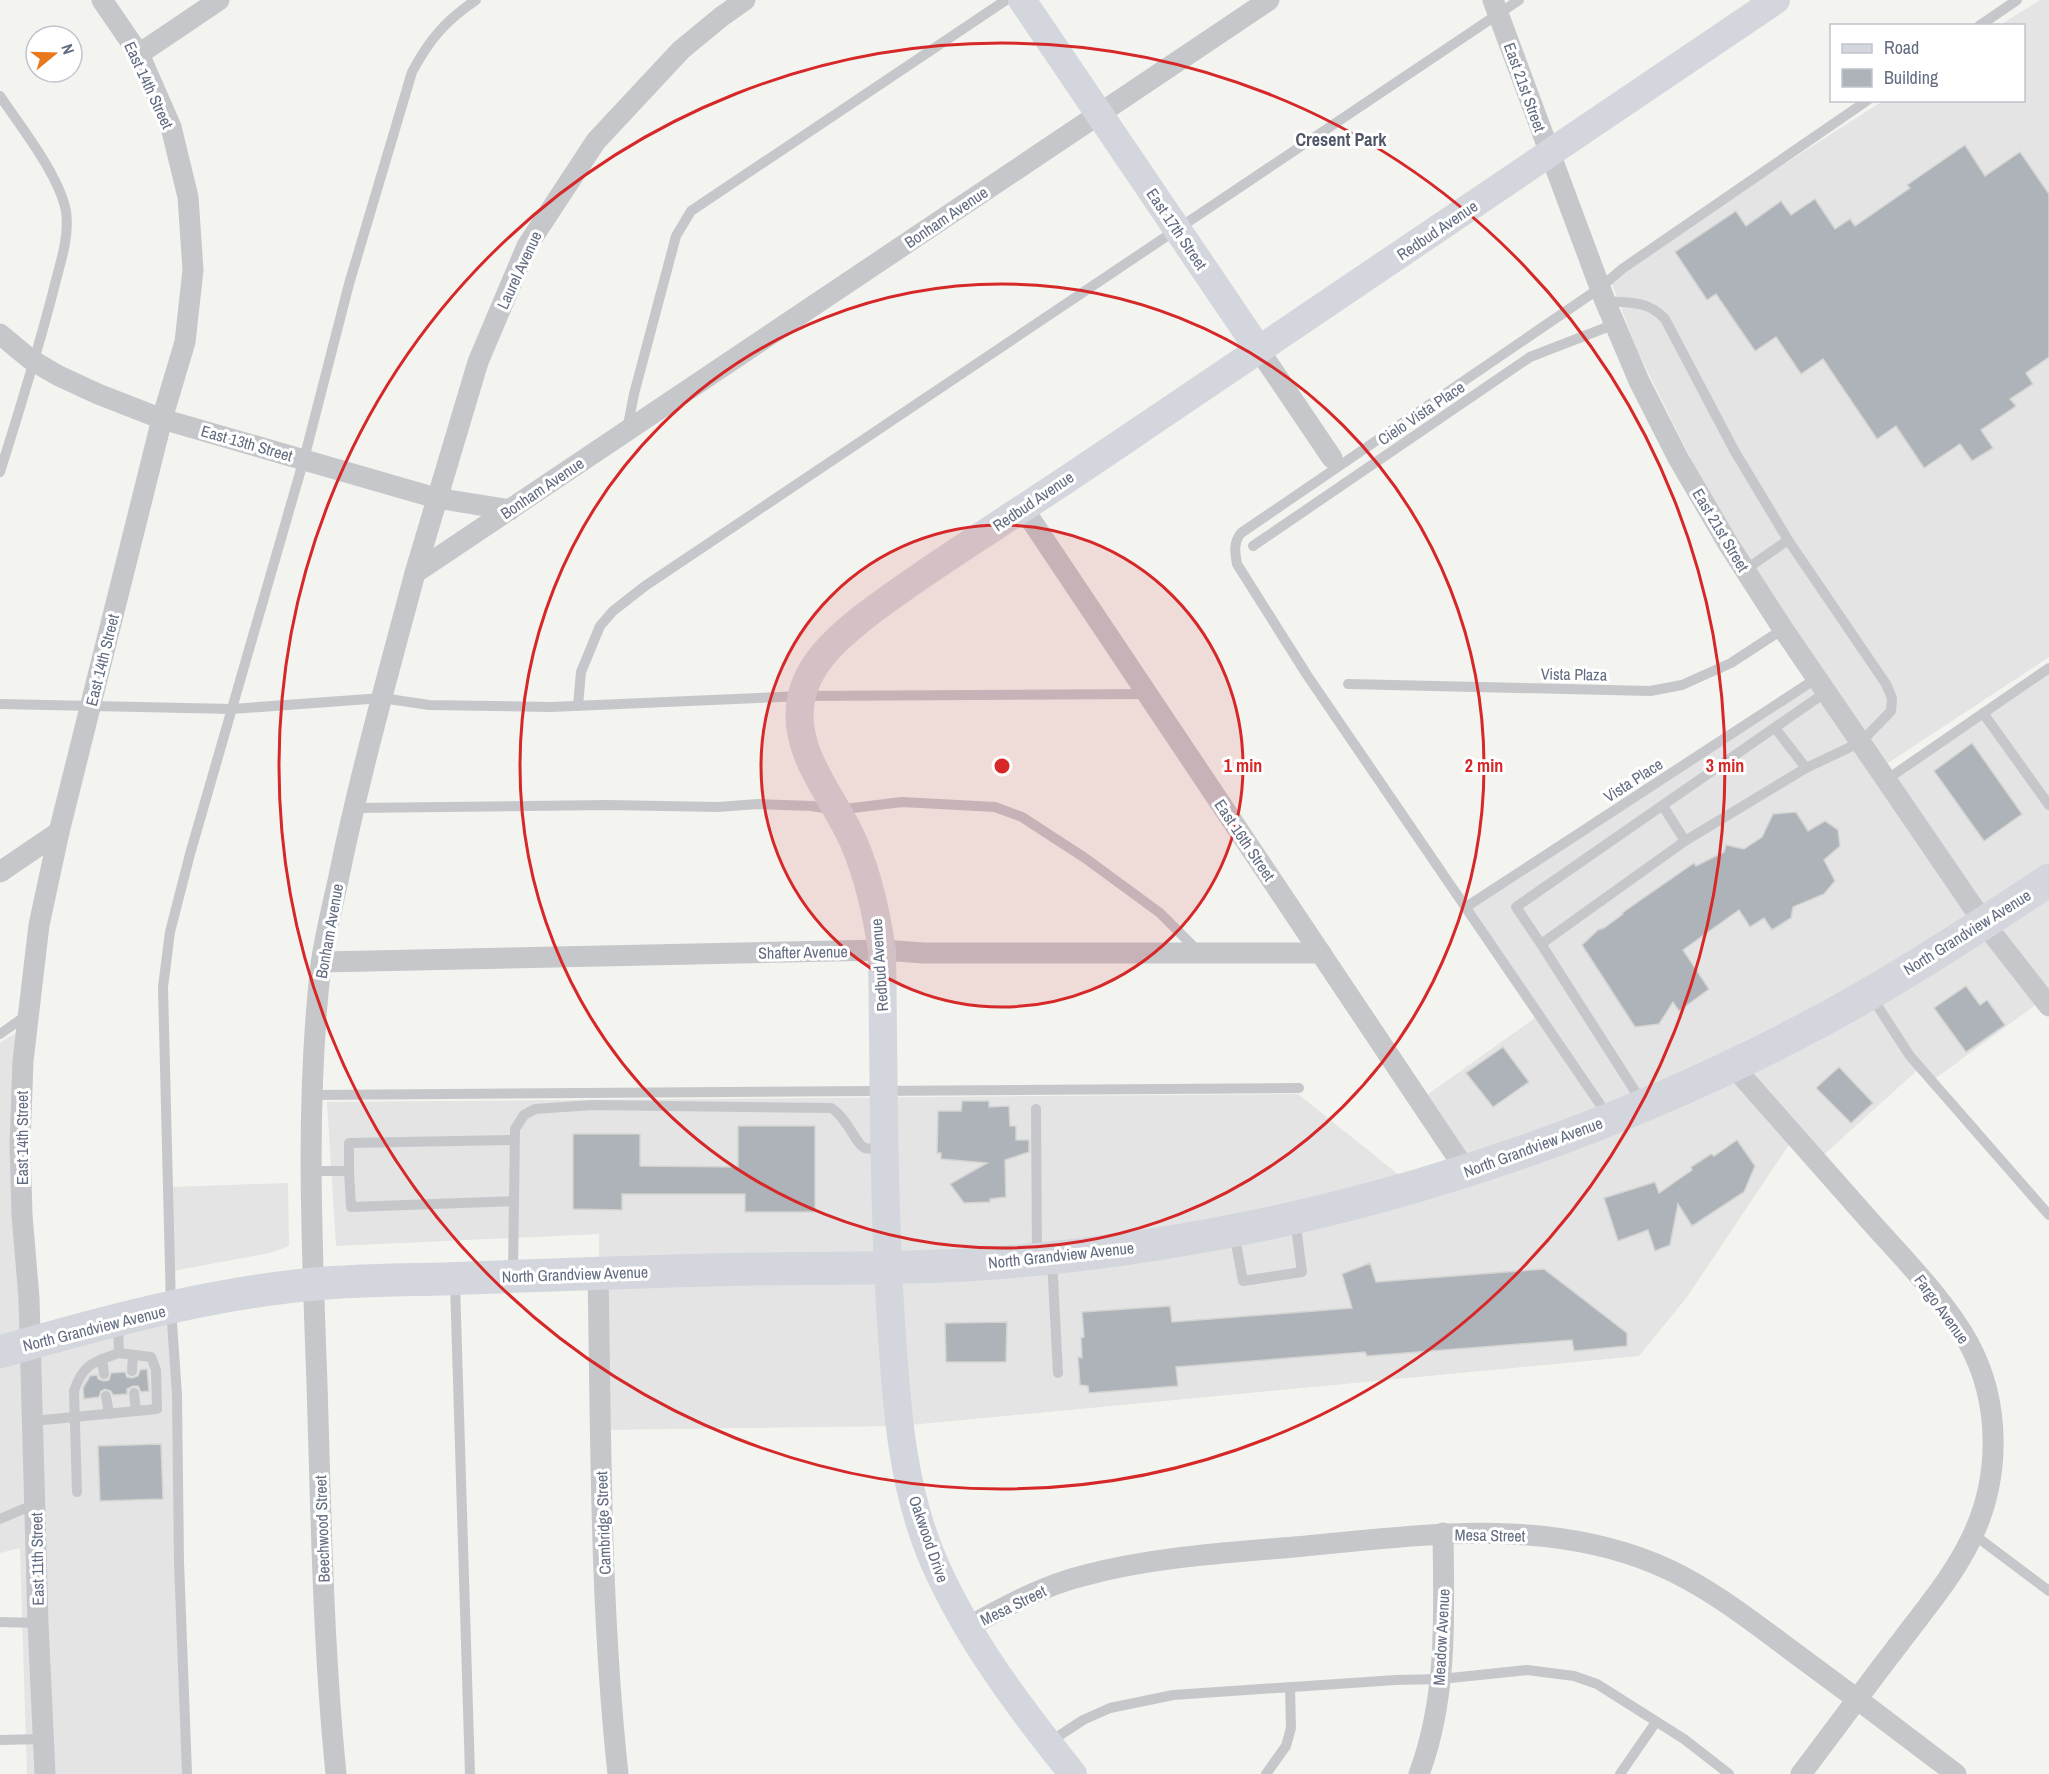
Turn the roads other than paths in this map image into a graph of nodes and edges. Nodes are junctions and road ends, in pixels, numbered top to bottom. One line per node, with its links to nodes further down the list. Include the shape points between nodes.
1 (102, 0): 13 (street, East 14th Street)
2 (219, 0): 13 (street)
3 (476, 0): 27 (lane, via 441,28 412,72 349,284)
4 (745, 0): 29 (street, Laurel Avenue, via 681,50 596,141 527,246 478,362)
5 (1006, 0): 25 (lane, via 691,211 676,236)
6 (1022, 0): 16 (street, East 17th Street)
7 (1269, 0): 16 (street, Bonham Avenue)
8 (1519, 0): 11 (lane)
9 (1776, 0): 17 (street, Redbud Avenue)
10 (2016, 0): 12 (lane)
11 (1496, 7): 17 (street, East 21st Street); 18 (lane)
12 (1982, 24)
13 (139, 54): 24 (street, East 14th Street, via 171,127 188,197 193,270 185,342)
14 (0, 96): 23 (lane, via 48,169 66,211 65,243)
15 (1865, 102): 19 (lane, via 1622,269)
16 (1100, 114): 18 (street, East 17th Street); 25 (street, Bonham Avenue)
17 (1549, 154): 19 (street, East 21st Street); 22 (street, Redbud Avenue)
18 (1177, 229): 22 (street, East 17th Street); 45 (lane, via 613,611 600,626 581,672)
19 (1602, 295): 20 (street, East 21st Street); 32 (lane, via 1644,304 1665,319 1734,450); 60 (lane, via 1237,538 1237,564 1307,675)
20 (1615, 324): 33 (lane, Cielo Vista Place, via 1530,357); 34 (street, East 21st Street, via 1678,459)
21 (0, 334): 23 (street, East 13th Street)
22 (1259, 350): 26 (street, East 17th Street); 30 (street, Redbud Avenue)
23 (35, 362): 24 (street, East 13th Street, via 98,394); 28 (lane)
24 (162, 419): 27 (street, East 13th Street); 44 (street, East 14th Street)
25 (627, 431): 31 (street, Bonham Avenue)
26 (1332, 458)
27 (304, 459): 29 (street, East 13th Street); 46 (lane)
28 (0, 472)
29 (436, 498): 31 (street, East 13th Street); 35 (street, Laurel Avenue)
30 (1023, 508): 40 (street, East 16th Street); 41 (street, Redbud Avenue, via 860,620 818,660)
31 (510, 510): 35 (street, Bonham Avenue)
32 (1788, 540): 34 (lane); 49 (lane, via 1892,698 1891,711)
33 (1253, 546)
34 (1745, 570): 36 (street, East 21st Street)
35 (415, 573): 42 (street, Bonham Avenue)
36 (1784, 629): 38 (lane, Vista Plaza, via 1731,663 1682,685 1650,691); 39 (street, East 21st Street)
37 (2049, 668): 47 (lane)
38 (1348, 684)
39 (1822, 685): 48 (lane); 49 (street, East 21st Street); 60 (lane, Vista Place)
40 (1148, 694): 41 (lane); 65 (street, East 16th Street)
41 (802, 696): 45 (lane); 55 (street, Redbud Avenue, via 802,738)
42 (381, 698): 45 (lane, via 429,705); 46 (lane); 54 (street, Bonham Avenue)
43 (0, 704): 44 (lane)
44 (90, 705): 46 (lane); 56 (street, East 14th Street)
45 (578, 706)
46 (232, 709): 93 (lane, via 170,932 164,987)
47 (1983, 713): 51 (lane); 52 (lane)
48 (1775, 728): 50 (lane); 53 (lane)
49 (1861, 742): 50 (lane); 51 (street, East 21st Street)
50 (1806, 768): 57 (lane)
51 (1886, 780): 61 (street, East 21st Street)
52 (2049, 805)
53 (1663, 806): 57 (lane); 62 (lane, via 1516,907)
54 (354, 808): 55 (lane, via 758,804); 66 (street, Bonham Avenue)
55 (836, 810): 63 (street, Redbud Avenue, via 867,874); 64 (lane, via 902,802 948,803 995,807 1022,817 1160,913)
56 (59, 832): 58 (street); 69 (street, East 14th Street, via 39,925)
57 (1685, 841): 62 (lane)
58 (2, 868)
59 (2049, 880): 61 (main road, North Grandview Avenue)
60 (1466, 907): 77 (lane)
61 (1984, 923): 67 (main road, North Grandview Avenue); 68 (street, East 21st Street)
62 (1541, 944): 75 (lane)
63 (882, 950): 64 (street, Shafter Avenue); 66 (street, Shafter Avenue); 73 (street, Redbud Avenue)
64 (1200, 953): 65 (street, Shafter Avenue)
65 (1321, 953): 82 (street, East 16th Street)
66 (322, 962): 74 (street, Bonham Avenue)
67 (1869, 994): 71 (main road, North Grandview Avenue); 84 (lane, via 1911,1056)
68 (2049, 1006)
69 (27, 1015): 70 (lane); 95 (street, East 14th Street, via 22,1061)
70 (0, 1034)
71 (1732, 1066): 75 (main road, North Grandview Avenue); 112 (street, Fargo Avenue, via 1909,1265 1967,1342 1987,1393 1993,1425 1990,1479)
72 (1299, 1088): 73 (lane)
73 (884, 1092): 74 (lane); 79 (street, Redbud Avenue)
74 (312, 1095): 80 (street, Bonham Avenue)
75 (1644, 1105): 77 (main road, North Grandview Avenue)
76 (1036, 1109): 87 (lane)
77 (1610, 1119): 82 (main road, North Grandview Avenue)
78 (514, 1140): 79 (lane, via 519,1120 535,1110 593,1106 831,1107 846,1120 859,1144 866,1149); 81 (lane, via 349,1143); 83 (lane)
79 (885, 1147): 88 (street, Redbud Avenue)
80 (312, 1171): 81 (lane); 92 (street, Bonham Avenue)
81 (349, 1171): 83 (lane, via 351,1207)
82 (1467, 1172): 85 (main road, North Grandview Avenue)
83 (514, 1201): 90 (lane)
84 (2049, 1215)
85 (1294, 1216): 86 (main road, North Grandview Avenue); 86 (lane, via 1302,1272 1243,1281)
86 (1233, 1229): 87 (main road, North Grandview Avenue, via 1158,1244)
87 (1044, 1258): 88 (main road, North Grandview Avenue); 100 (lane)
88 (887, 1267): 89 (main road, North Grandview Avenue); 116 (street, Oakwood Drive, via 905,1462 933,1560)
89 (598, 1272): 90 (main road, North Grandview Avenue); 128 (street, Cambridge Street, via 604,1568)
90 (513, 1275): 91 (main road, North Grandview Avenue)
91 (455, 1278): 92 (main road, North Grandview Avenue); 127 (lane)
92 (314, 1284): 93 (main road, North Grandview Avenue); 126 (street, Beechwood Street, via 325,1614)
93 (171, 1308): 94 (main road, North Grandview Avenue); 125 (lane, via 177,1395)
94 (118, 1321): 95 (main road, North Grandview Avenue); 96 (lane)
95 (15, 1348): 107 (street, East 11th Street)
96 (119, 1353): 97 (lane); 98 (lane)
97 (133, 1355): 99 (lane); 104 (lane, via 151,1357 156,1370 157,1409)
98 (102, 1359): 101 (lane); 106 (lane, via 90,1364 79,1376 74,1391)
99 (132, 1371)
100 (1058, 1373)
101 (104, 1374)
102 (135, 1393): 104 (lane)
103 (106, 1396): 105 (lane)
104 (136, 1411): 105 (lane)
105 (108, 1414): 106 (lane)
106 (76, 1417): 107 (lane); 108 (lane)
107 (33, 1421): 109 (street, East 11th Street)
108 (77, 1492)
109 (35, 1504): 110 (lane); 115 (street, East 11th Street)
110 (0, 1519)
111 (1443, 1533): 116 (street, Mesa Street, via 1131,1564 1050,1587); 117 (street, Meadow Avenue); 119 (street, Mesa Street, via 1521,1534 1579,1541 1657,1564 1738,1611)
112 (1973, 1534): 113 (lane); 119 (street, Fargo Avenue, via 1955,1567)
113 (2049, 1591)
114 (0, 1622): 115 (lane)
115 (38, 1623): 121 (street, East 11th Street)
116 (968, 1627): 123 (street, Oakwood Drive)
117 (1441, 1679): 118 (lane); 120 (lane, via 1527,1670 1574,1676 1597,1684); 131 (street, Meadow Avenue, via 1428,1750)
118 (1290, 1687): 123 (lane, via 1137,1701 1083,1720); 130 (lane, via 1291,1728 1286,1746)
119 (1857, 1698): 134 (street, Fargo Avenue); 135 (street, Mesa Street)
120 (1656, 1722): 132 (lane); 133 (lane)
121 (42, 1739): 122 (lane); 124 (street, East 11th Street)
122 (0, 1740)
123 (1048, 1743): 129 (street, Oakwood Drive)
124 (45, 1774)
125 (187, 1774)
126 (336, 1774)
127 (470, 1774)
128 (618, 1774)
129 (1073, 1774)
130 (1266, 1774)
131 (1419, 1774)
132 (1620, 1774)
133 (1729, 1774)
134 (1801, 1774)
135 (1956, 1774)

